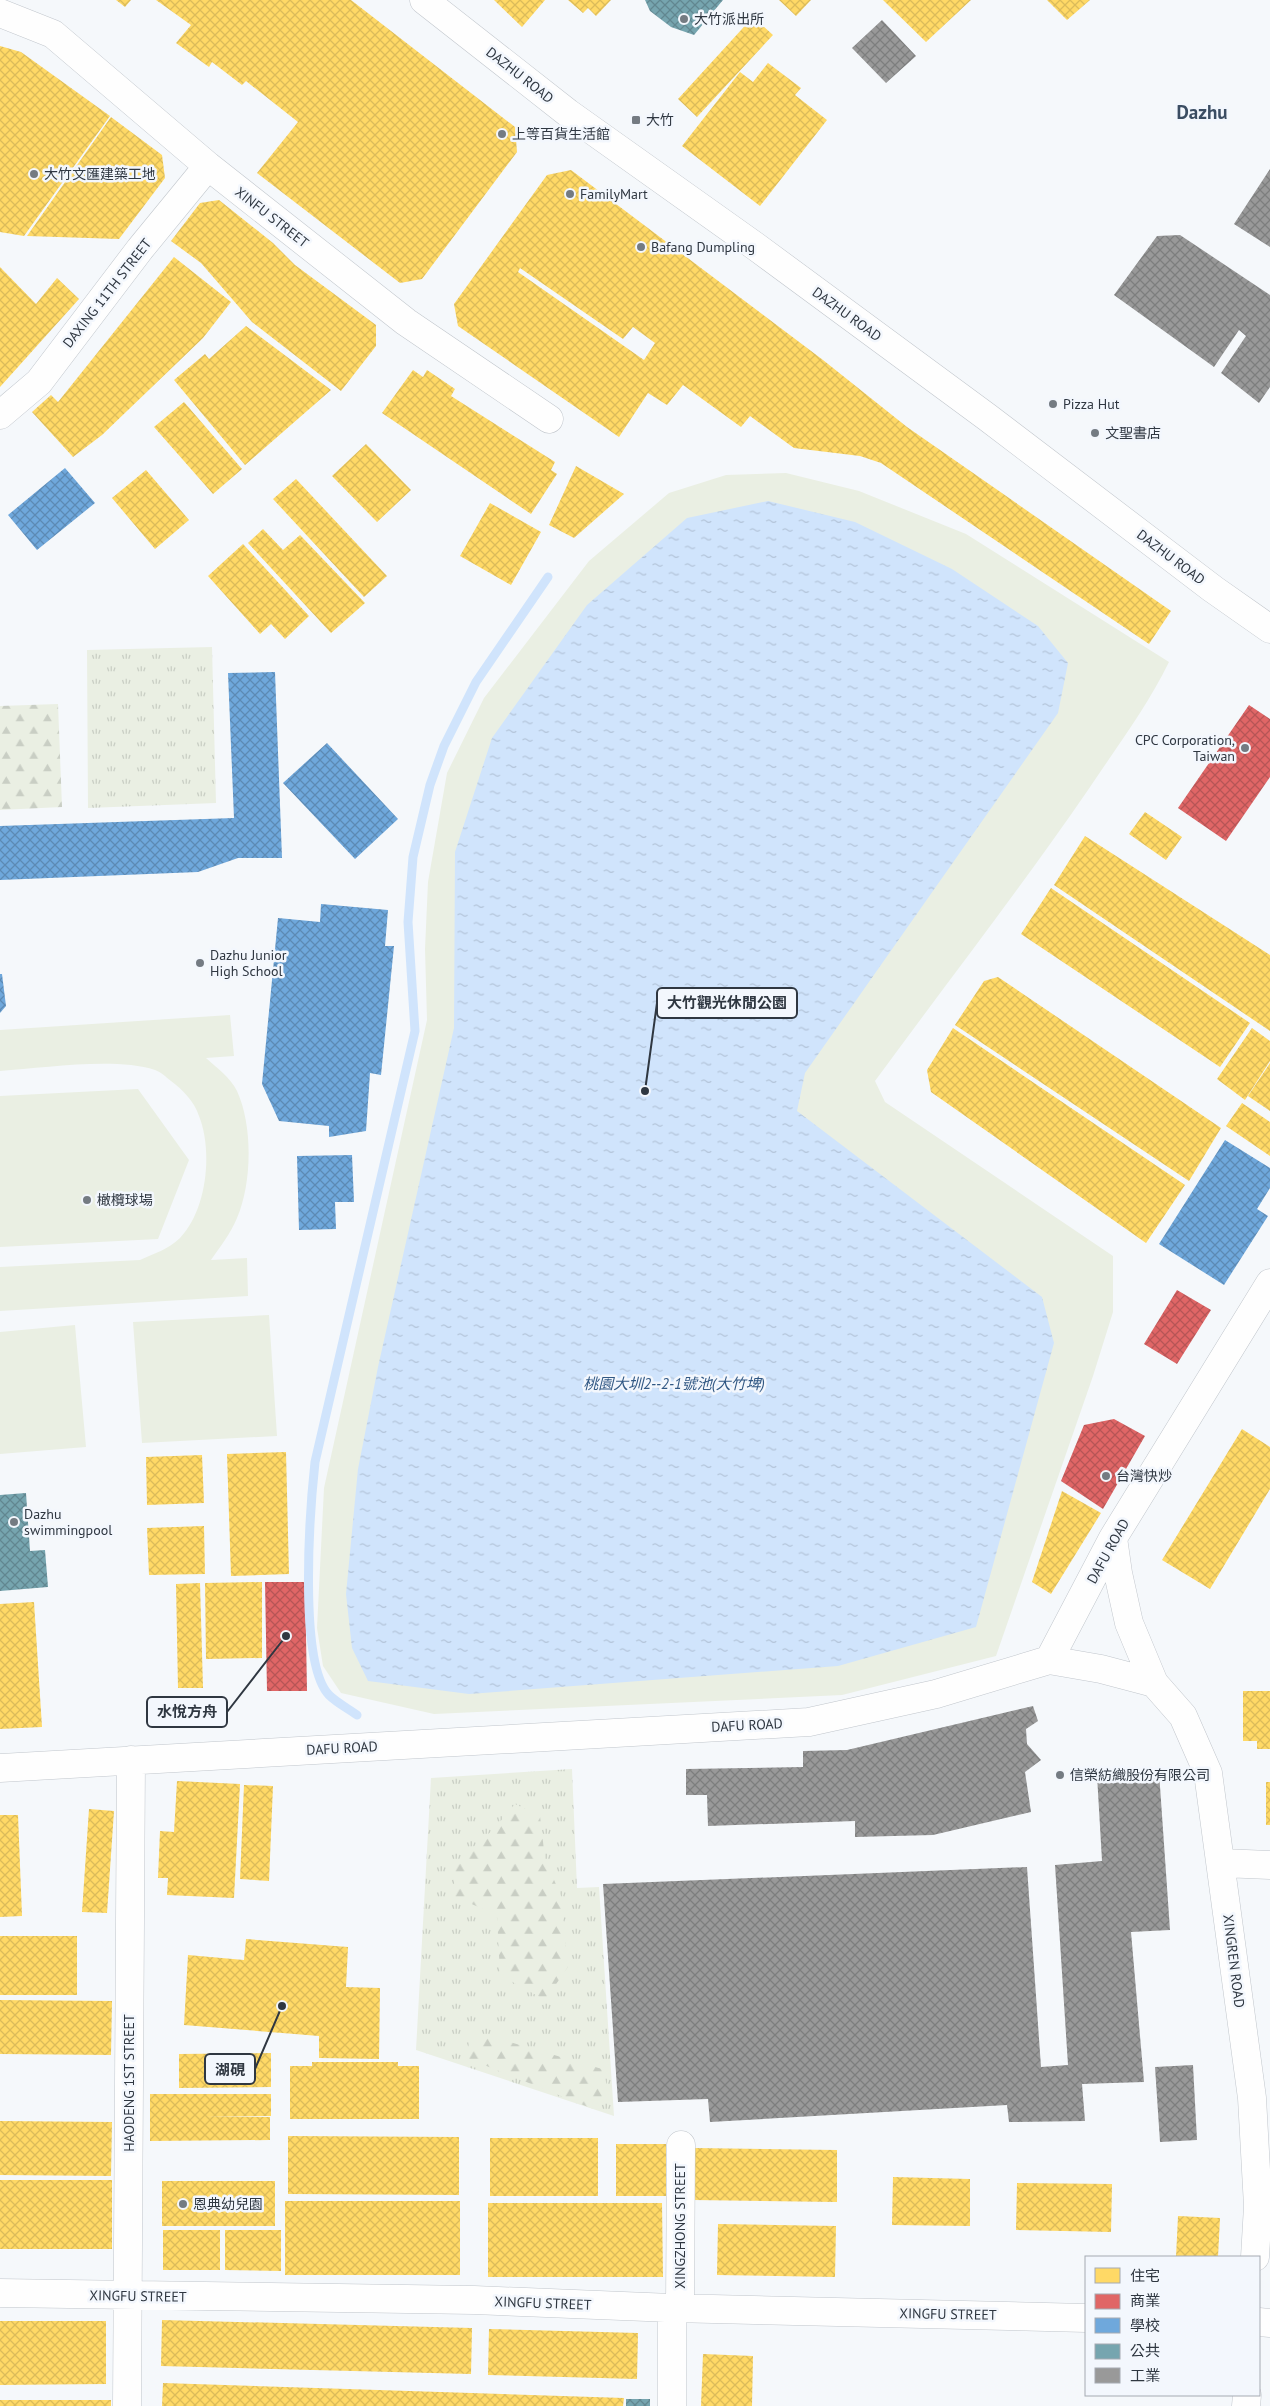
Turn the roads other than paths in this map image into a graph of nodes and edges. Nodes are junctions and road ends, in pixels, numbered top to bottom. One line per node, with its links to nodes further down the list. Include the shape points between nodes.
1 (424, 0): 6 (street, DAZHU ROAD, via 568,112 764,252 1213,589)
2 (0, 13): 3 (street, XINFU STREET, via 53,34)
3 (208, 166): 4 (street, DAXING 11TH STREET, via 39,382); 5 (street, XINFU STREET, via 406,322)
4 (0, 416)
5 (549, 419)
6 (1270, 628)
7 (1270, 1284): 8 (street, DAFU ROAD)
8 (1113, 1538): 9 (street, DAFU ROAD); 10 (street, XINGREN ROAD, via 1129,1623)
9 (1049, 1660): 10 (street); 11 (street, DAFU ROAD, via 936,1694 809,1722)
10 (1154, 1682): 13 (street, XINGREN ROAD, via 1183,1716 1208,1773)
11 (131, 1760): 12 (street, DAFU ROAD); 19 (street, HAODENG 1ST STREET)
12 (0, 1768)
13 (1222, 1863): 14 (street); 15 (street, XINGREN ROAD)
14 (1270, 1865)
15 (1261, 2098): 17 (street, XINGREN ROAD)
16 (681, 2145): 20 (street, XINGZHONG STREET)
17 (1255, 2256)
18 (0, 2293): 19 (street, XINGFU STREET)
19 (127, 2296): 20 (street, XINGFU STREET, via 474,2300); 22 (street, HAODENG 1ST STREET)
20 (676, 2308): 21 (street, XINGFU STREET); 23 (street, XINGZHONG STREET)
21 (1085, 2318)
22 (127, 2406)
23 (672, 2406)

